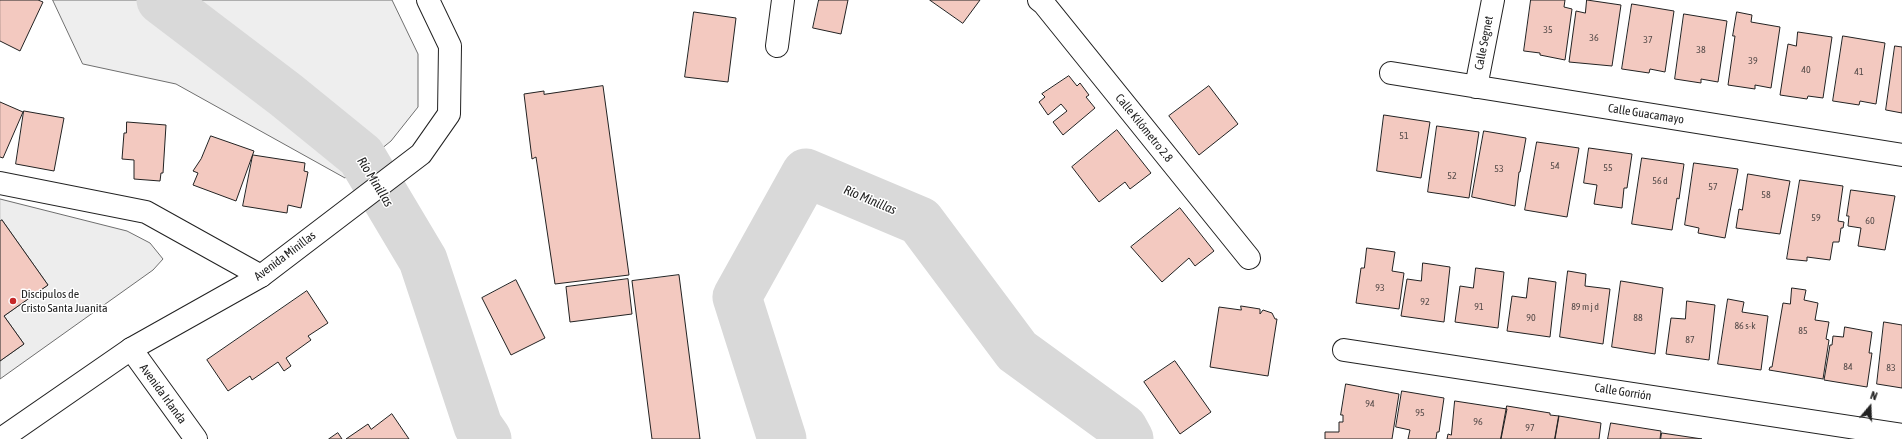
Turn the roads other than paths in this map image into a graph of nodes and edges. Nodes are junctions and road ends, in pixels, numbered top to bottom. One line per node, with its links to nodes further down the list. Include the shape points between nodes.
1 (428, 0): 11 (street, Avenida Minillas, via 450,46 449,114 421,154)
2 (783, 0): 5 (street)
3 (1039, 0): 10 (street, Calle Kilómetro 2.8)
4 (1493, 0): 7 (street, Calle Segnet)
5 (777, 46)
6 (1390, 73): 7 (street, Calle Guacamayo)
7 (1476, 87): 8 (street, Calle Guacamayo)
8 (1902, 155)
9 (0, 183): 11 (street, via 146,212)
10 (1249, 258)
11 (261, 276): 12 (street, Avenida Minillas)
12 (131, 349): 15 (street, Avenida Minillas); 16 (street, Avenida Irlanda)
13 (1344, 350): 14 (street, Calle Gorrión)
14 (1902, 435)
15 (1, 439)
16 (196, 439)

